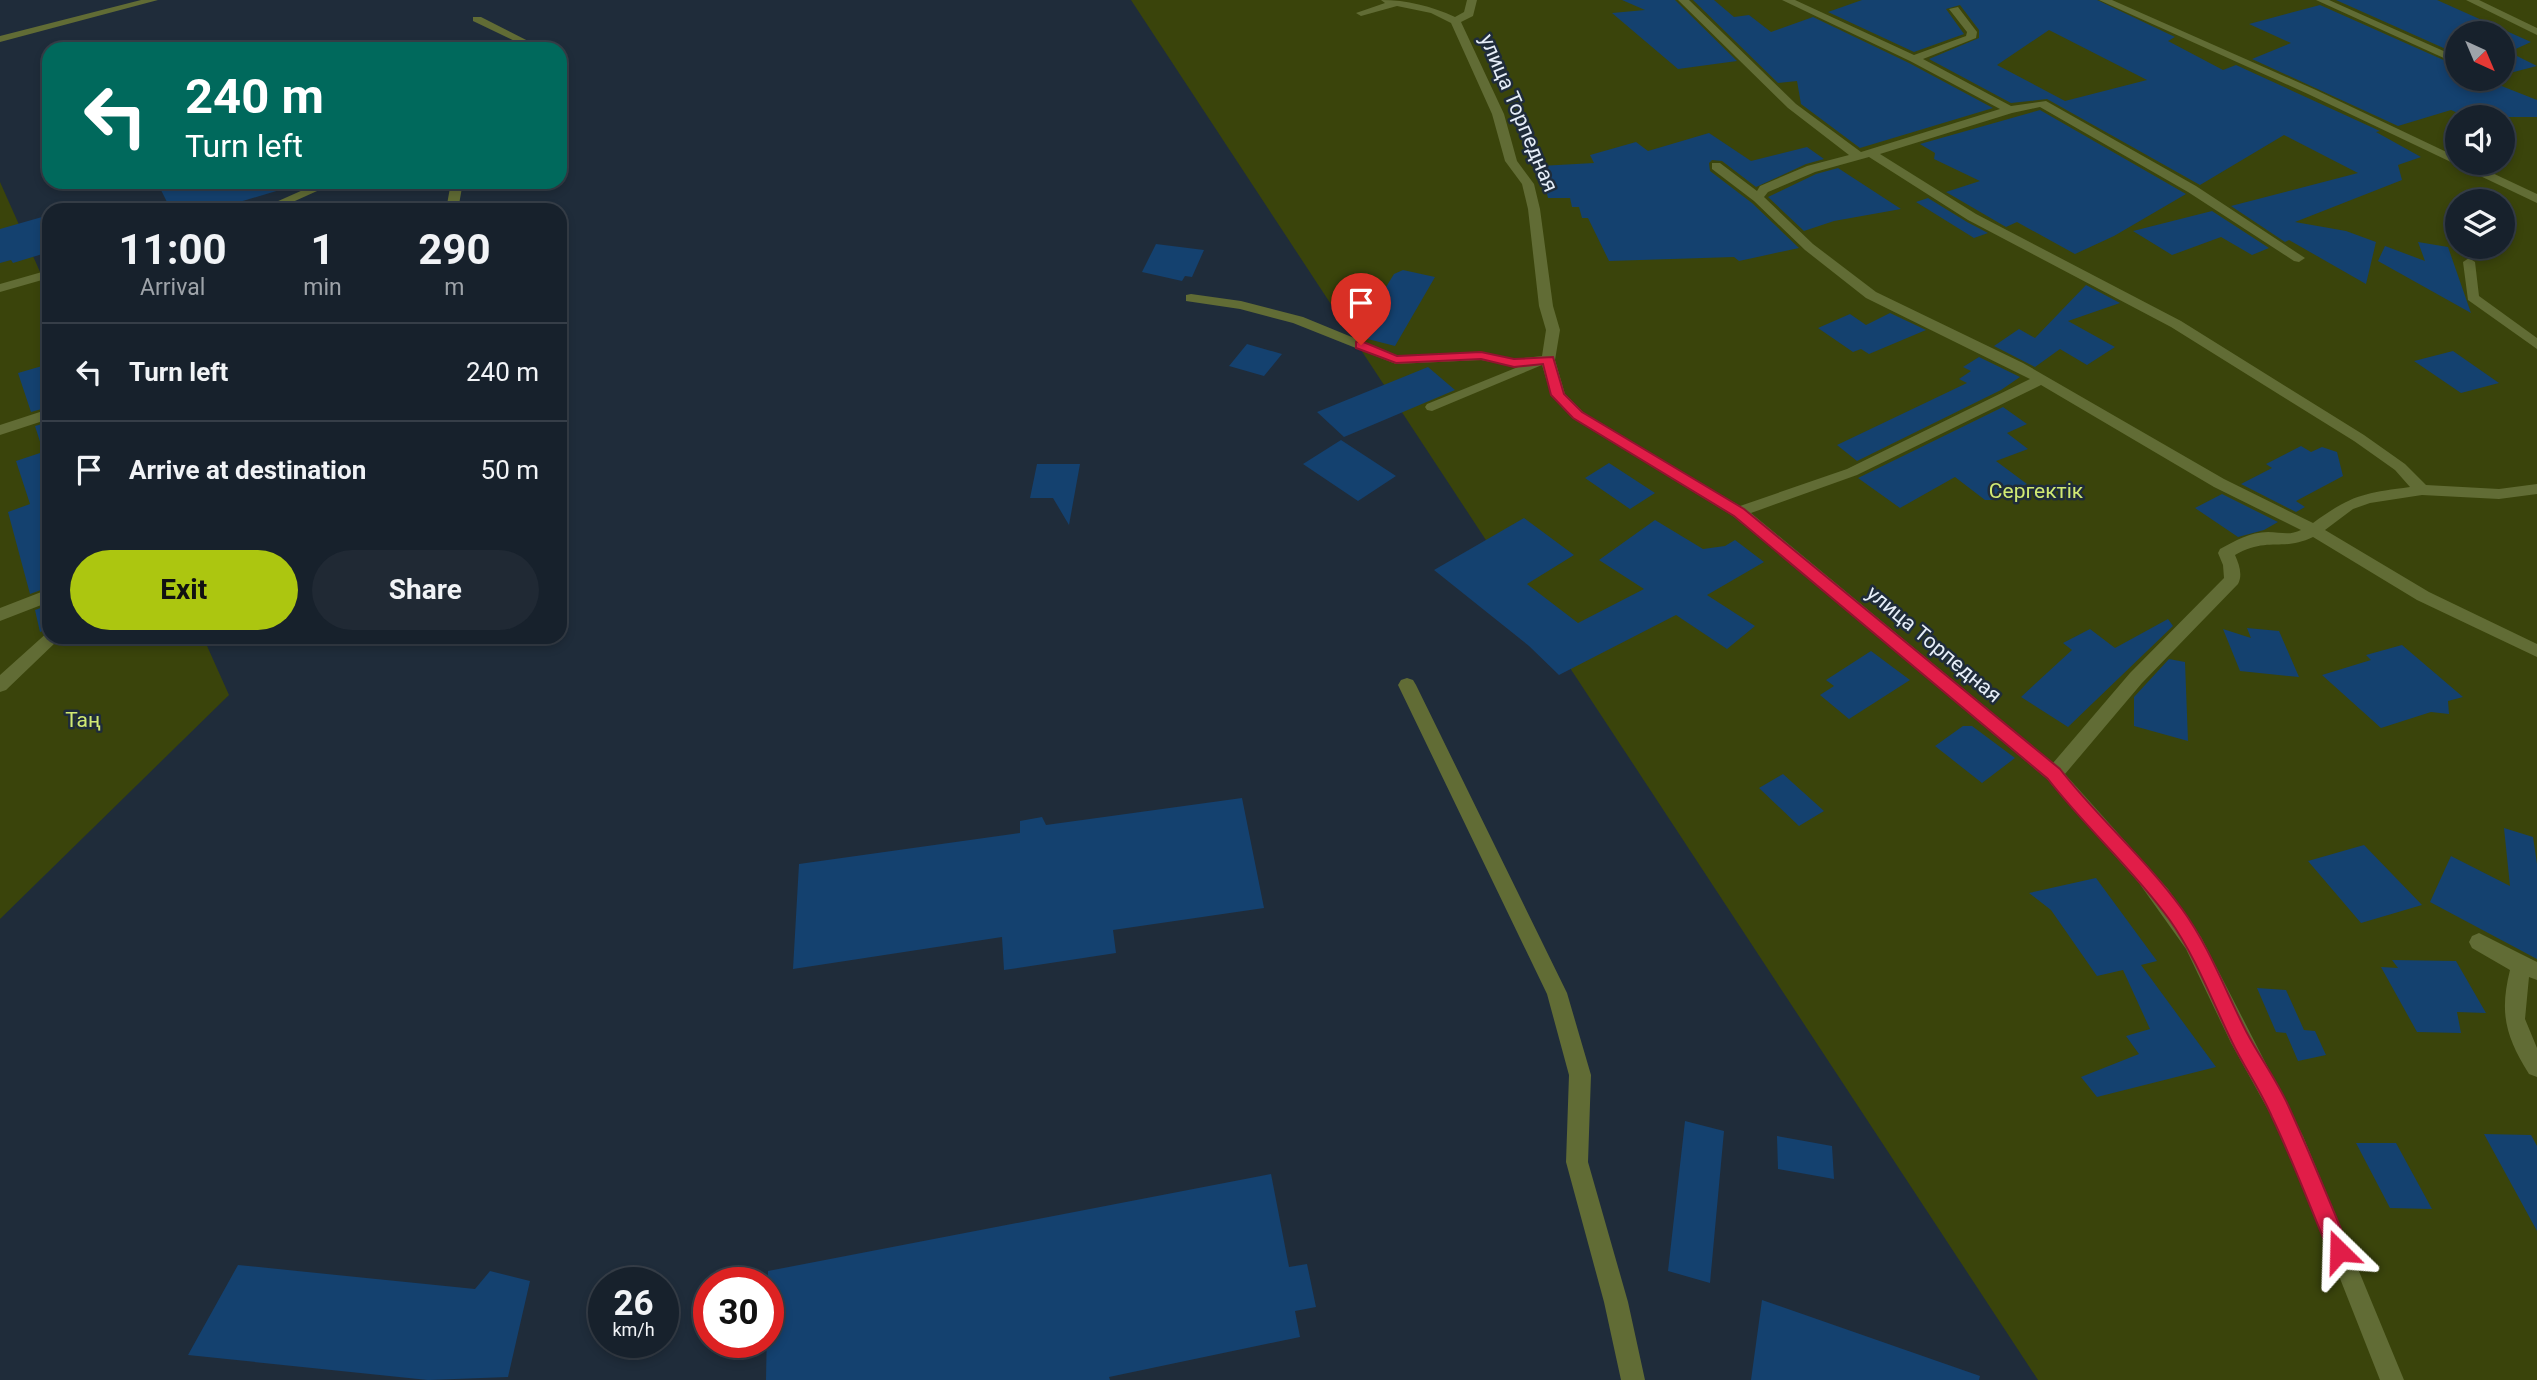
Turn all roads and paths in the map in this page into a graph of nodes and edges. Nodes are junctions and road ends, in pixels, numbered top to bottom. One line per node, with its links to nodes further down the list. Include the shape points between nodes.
1 (153, 0): 14 (street)
2 (1472, 0): 12 (street, улица Торпедная, via 1469,13)
3 (1683, 0): 19 (street, via 1767,83 1847,150)
4 (1787, 0): 17 (street)
5 (2104, 0): 20 (street)
6 (2321, 0): 16 (street)
7 (2471, 0): 13 (street)
8 (1392, 1): 10 (street); 12 (street)
9 (1954, 9): 17 (street, via 1972,32 1971,38)
10 (1368, 14)
11 (477, 19): 15 (street)
12 (1455, 21): 33 (street, улица Торпедная, via 1498,114 1511,161 1528,184 1553,330)
13 (2537, 32)
14 (0, 39)
15 (525, 42)
16 (2445, 56)
17 (1913, 59): 18 (street)
18 (2009, 110): 19 (street); 27 (street, via 2042,103 2054,108)
19 (1865, 155): 24 (street, via 1811,169 1764,189); 39 (street, via 2199,338 2359,438 2400,467)
20 (2445, 155)
21 (1716, 166): 24 (street)
22 (2486, 175): 25 (street)
23 (314, 189): 26 (street)
24 (1758, 198): 34 (street, via 1809,247 1871,295)
25 (2537, 199)
26 (281, 203)
27 (2299, 258)
28 (2469, 262): 32 (street, via 2473,298)
29 (42, 276): 30 (street)
30 (0, 288)
31 (1191, 298): 33 (street, via 1241,304 1298,320 1396,360 1481,356 1514,363)
32 (2537, 345)
33 (1548, 359): 35 (street); 40 (street, улица Торпедная, via 1558,395 1578,415)
34 (2041, 379): 40 (street, via 1852,472); 41 (street, via 2219,483)
35 (1432, 407)
36 (42, 416): 37 (street)
37 (0, 430)
38 (2537, 489): 39 (street, via 2499,494)
39 (2422, 490): 41 (street, via 2348,505)
40 (1739, 512): 48 (street, улица Торпедная)
41 (2314, 530): 45 (street, via 2423,596); 48 (street, via 2293,540 2266,537 2247,541 2226,553 2232,580 2137,678)
42 (42, 598): 43 (street)
43 (0, 615)
44 (44, 644): 46 (street)
45 (2537, 650)
46 (0, 685)
47 (1407, 685): 52 (street, via 1557,993 1580,1075 1577,1161)
48 (2054, 774): 53 (street, улица Торпедная, via 2084,813 2139,868 2177,916 2205,963 2279,1109)
49 (2479, 942): 50 (street)
50 (2529, 968): 51 (street, via 2512,998 2514,1022)
51 (2537, 1067)
52 (1633, 1380)
53 (2392, 1380)

